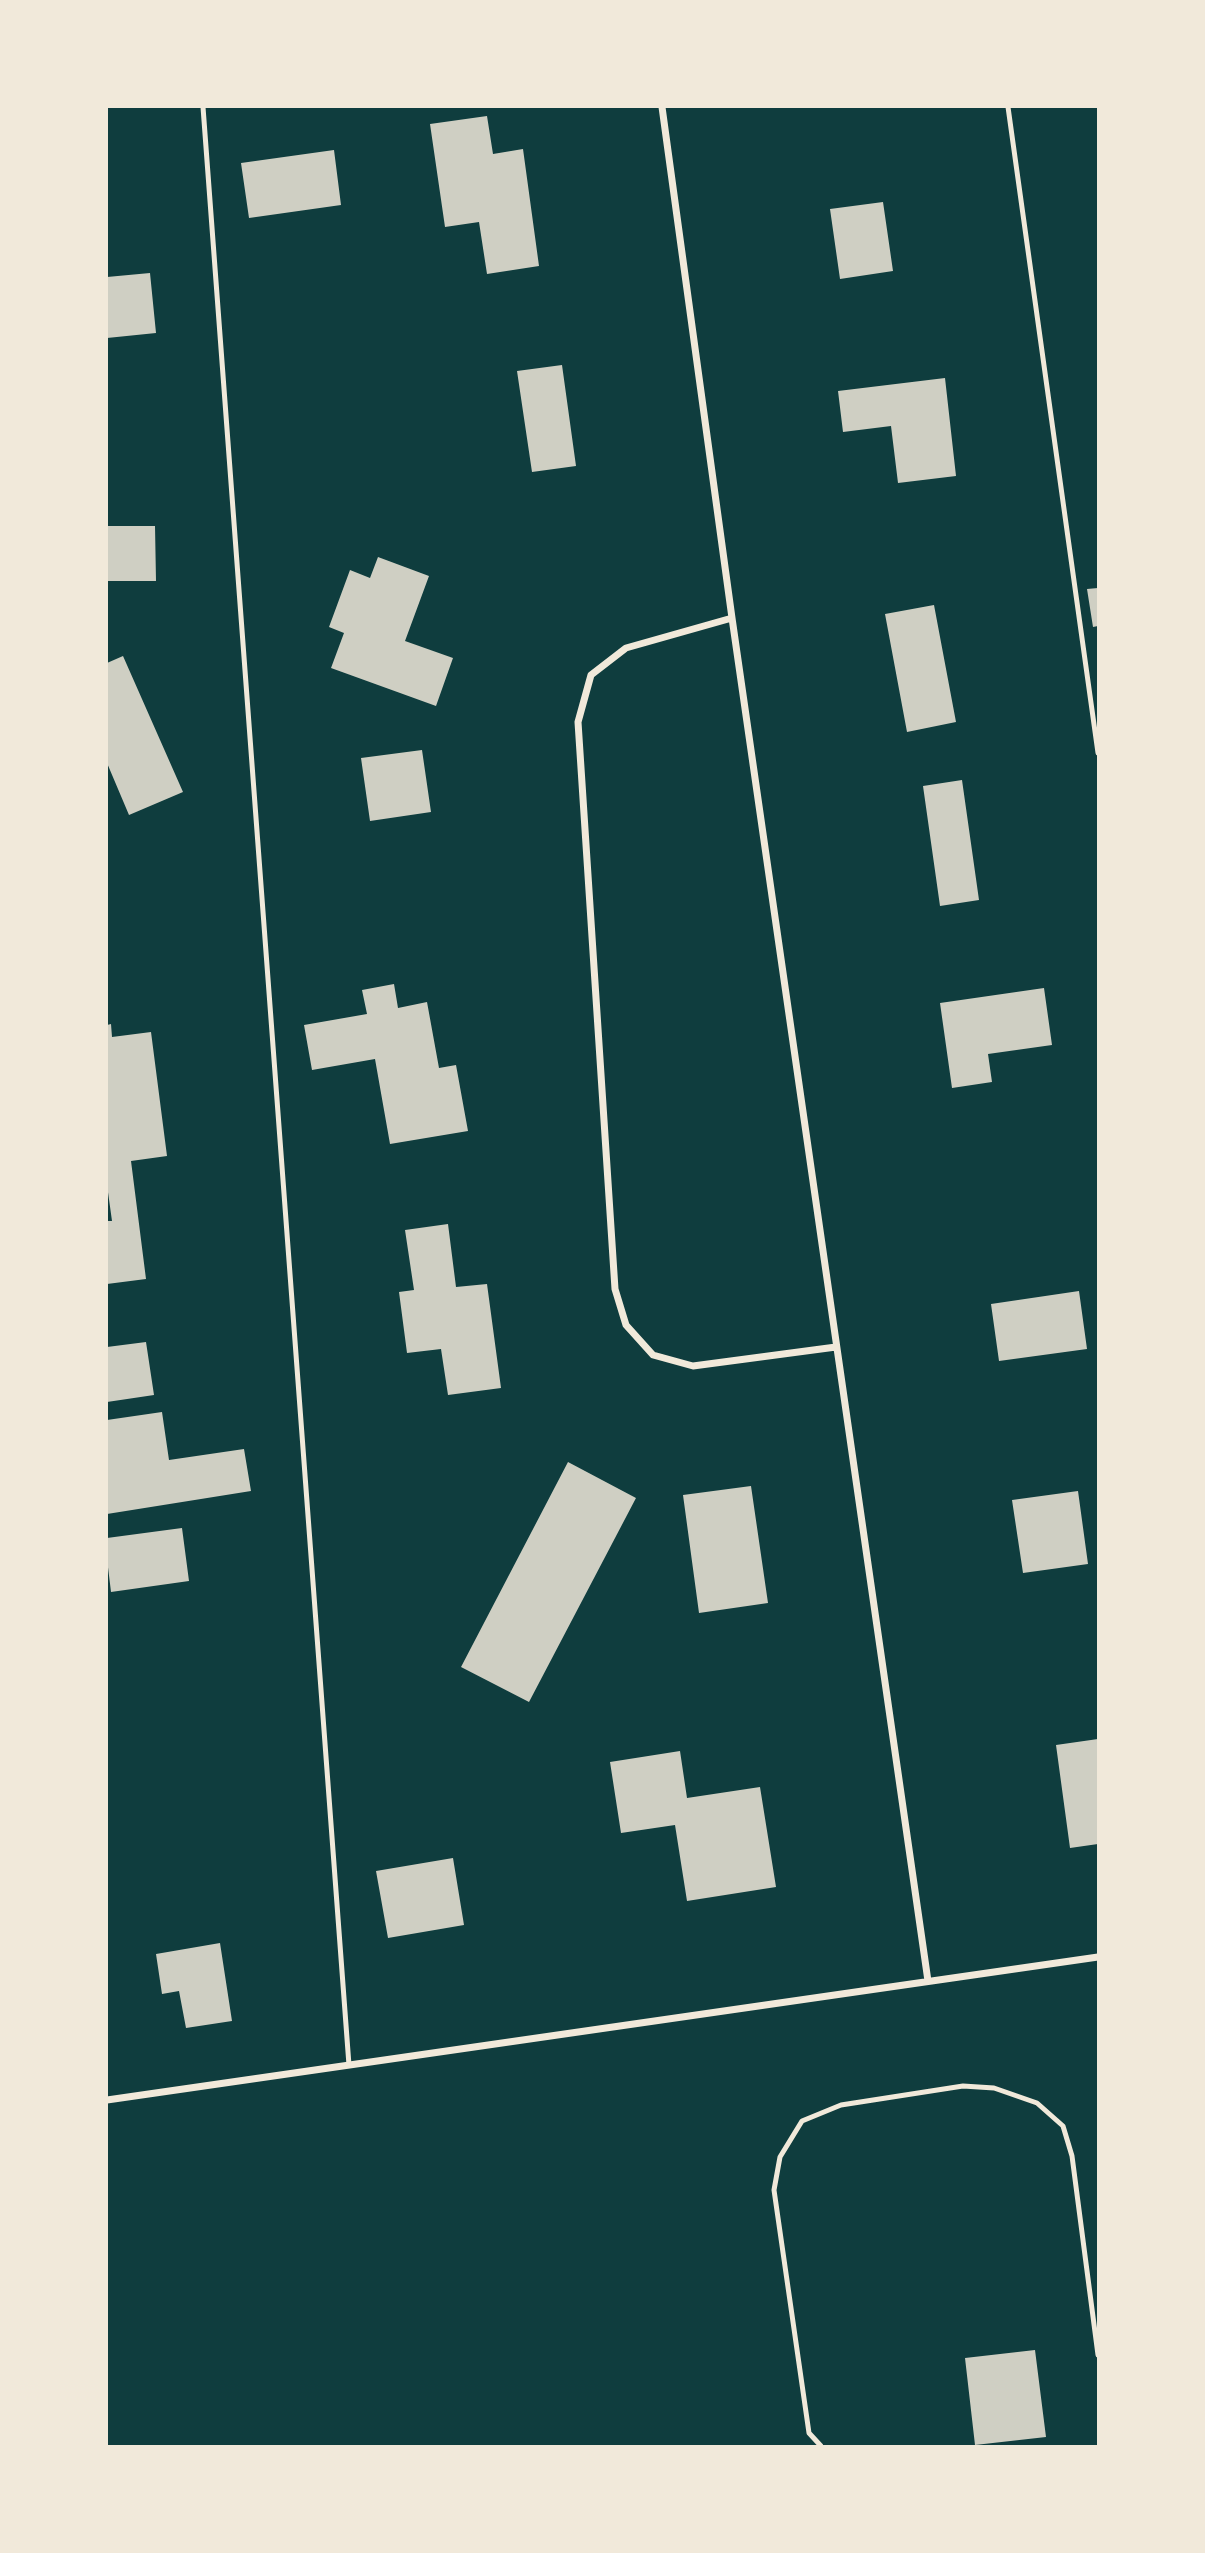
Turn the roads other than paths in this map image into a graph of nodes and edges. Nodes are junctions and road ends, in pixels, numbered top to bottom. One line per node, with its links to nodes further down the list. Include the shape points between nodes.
1 (204, 107): 9 (lane)
2 (662, 107): 4 (street)
3 (1008, 107): 5 (lane)
4 (732, 618): 6 (street); 6 (street, via 626,648 591,675 578,722 615,1289 626,1325 653,1355 693,1366)
5 (1098, 753)
6 (836, 1347): 8 (street)
7 (1098, 1956): 8 (street)
8 (928, 1981): 9 (street)
9 (349, 2065): 10 (street)
10 (107, 2100)
11 (1098, 2355): 12 (lane, via 1072,2156 1063,2126 1037,2103 995,2088 963,2086 841,2105 802,2121 780,2157 774,2190 809,2433)
12 (821, 2446)

